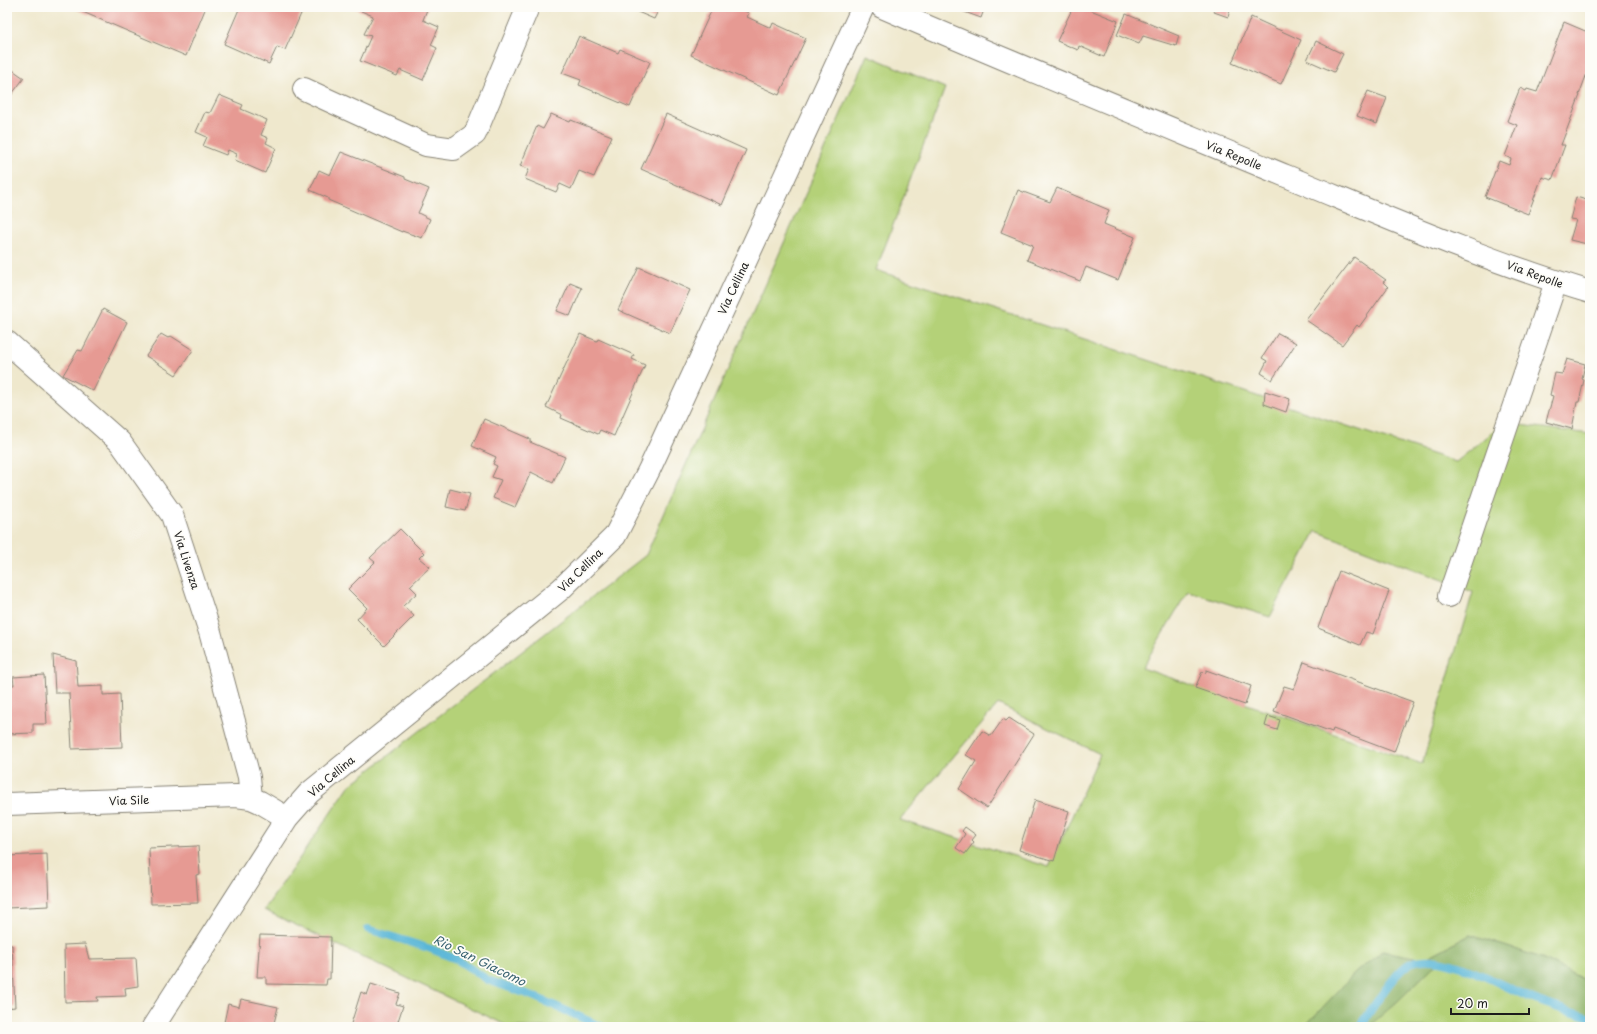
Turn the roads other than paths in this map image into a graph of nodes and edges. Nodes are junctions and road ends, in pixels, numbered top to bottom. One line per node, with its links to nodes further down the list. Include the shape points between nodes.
1 (528, 7): 4 (street, via 475,134 454,149 426,144)
2 (863, 7): 11 (street, Via Cellina, via 653,462 615,536 561,589 309,793)
3 (882, 7): 5 (street, Via Repolle, via 1429,235)
4 (304, 89)
5 (1556, 282): 6 (street, Via Repolle); 8 (street)
6 (1590, 292)
7 (7, 342): 9 (street, Via Livenza, via 120,442 172,515 214,648 249,777)
8 (1449, 596)
9 (251, 798): 10 (street, Via Sile, via 236,796); 11 (street)
10 (7, 804)
11 (287, 818): 12 (street, Via Cellina)
12 (153, 1027)

